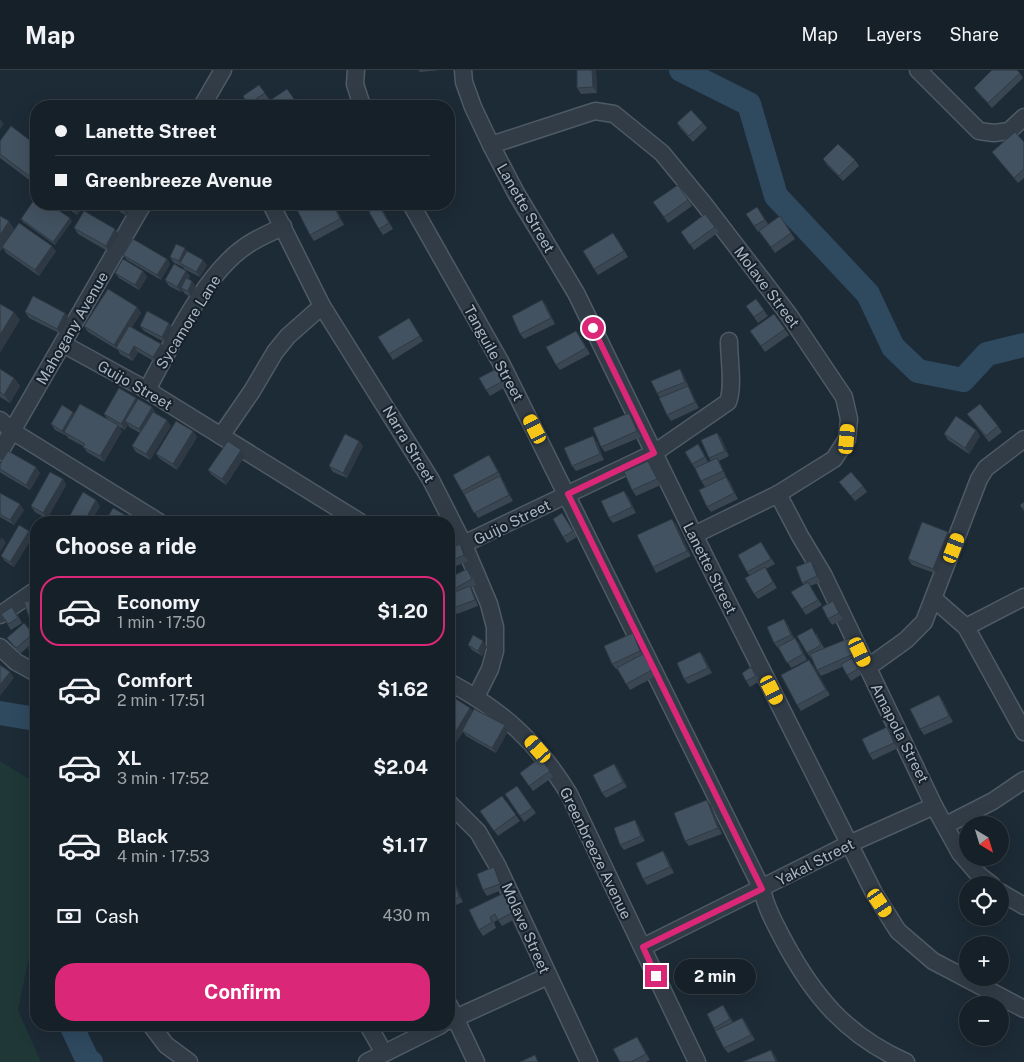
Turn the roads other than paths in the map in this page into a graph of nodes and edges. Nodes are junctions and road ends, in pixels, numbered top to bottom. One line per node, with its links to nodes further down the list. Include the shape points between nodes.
1 (223, 70): 5 (street)
2 (356, 70): 6 (street, via 355,84)
3 (463, 70): 8 (street, Lanette Street, via 473,107)
4 (918, 70): 7 (street, via 979,131 1009,131)
5 (206, 100)
6 (360, 100)
7 (1024, 117)
8 (491, 145): 22 (street, Lanette Street, via 576,293); 24 (street, Molave Street, via 595,111 614,114 662,153 704,204 789,316 844,397 849,419 847,439 834,459)
9 (140, 210): 15 (street, Mahogany Avenue)
10 (275, 210): 12 (street, Narra Street)
11 (413, 210): 23 (street, Tanguile Street, via 501,363)
12 (284, 226): 13 (street, Narra Street); 16 (street, Sycamore Lane, via 246,246 221,269 183,325)
13 (322, 306): 19 (street, via 275,352); 27 (street, Narra Street, via 431,480)
14 (730, 341): 22 (street, Guijo Street, via 731,393 728,402)
15 (63, 344): 16 (street, Guijo Street); 18 (street, Mahogany Avenue)
16 (147, 390): 19 (street, Guijo Street)
17 (0, 420): 18 (street)
18 (6, 429): 21 (street, Mahogany Avenue); 25 (street)
19 (221, 436): 26 (street, Guijo Street)
20 (1024, 439): 32 (street, via 986,468 979,479)
21 (0, 452)
22 (654, 453): 23 (street, Guijo Street); 28 (street, Lanette Street)
23 (568, 494): 29 (street, Guijo Street); 47 (street, Tanguile Street)
24 (778, 494): 28 (street, Molave Street); 36 (street, Amapola Street, via 824,576)
25 (149, 516)
26 (350, 516)
27 (444, 516)
28 (694, 535): 45 (street, Lanette Street)
29 (456, 548): 39 (street, Narra Street, via 489,604 495,627 496,651)
30 (30, 594): 33 (street)
31 (1024, 597): 34 (street)
32 (934, 600): 34 (street); 36 (street, via 924,622 906,640)
33 (0, 615)
34 (966, 627): 40 (street)
35 (0, 647): 37 (street)
36 (867, 668): 42 (street, Amapola Street)
37 (30, 670)
38 (455, 685): 39 (street, Greenbreeze Avenue)
39 (476, 696): 50 (street, Greenbreeze Avenue, via 526,736 550,762 569,794)
40 (1024, 732)
41 (1024, 780): 44 (street)
42 (934, 806): 44 (street, Amapola Street); 45 (street, Yakal Street)
43 (455, 809): 51 (street, Molave Street, via 478,832 497,865)
44 (946, 825): 46 (street, Amapola Street, via 960,853)
45 (849, 844): 47 (street, Yakal Street); 52 (street, Lanette Street, via 898,931 933,961)
46 (980, 876)
47 (762, 889): 50 (street, Yakal Street); 64 (street, Tanguile Street, via 770,915 794,960 826,1006 863,1038)
48 (1009, 897): 49 (street)
49 (1024, 906)
50 (643, 947): 63 (street, Greenbreeze Avenue)
51 (548, 976): 53 (street); 62 (street, Molave Street)
52 (1024, 1008)
53 (455, 1014)
54 (455, 1028): 61 (street)
55 (155, 1031): 59 (street, via 166,1045)
56 (371, 1031): 58 (street)
57 (424, 1031): 58 (street)
58 (384, 1054): 60 (street)
59 (189, 1062)
60 (366, 1062)
61 (476, 1062)
62 (588, 1062)
63 (697, 1062)
64 (906, 1062)

